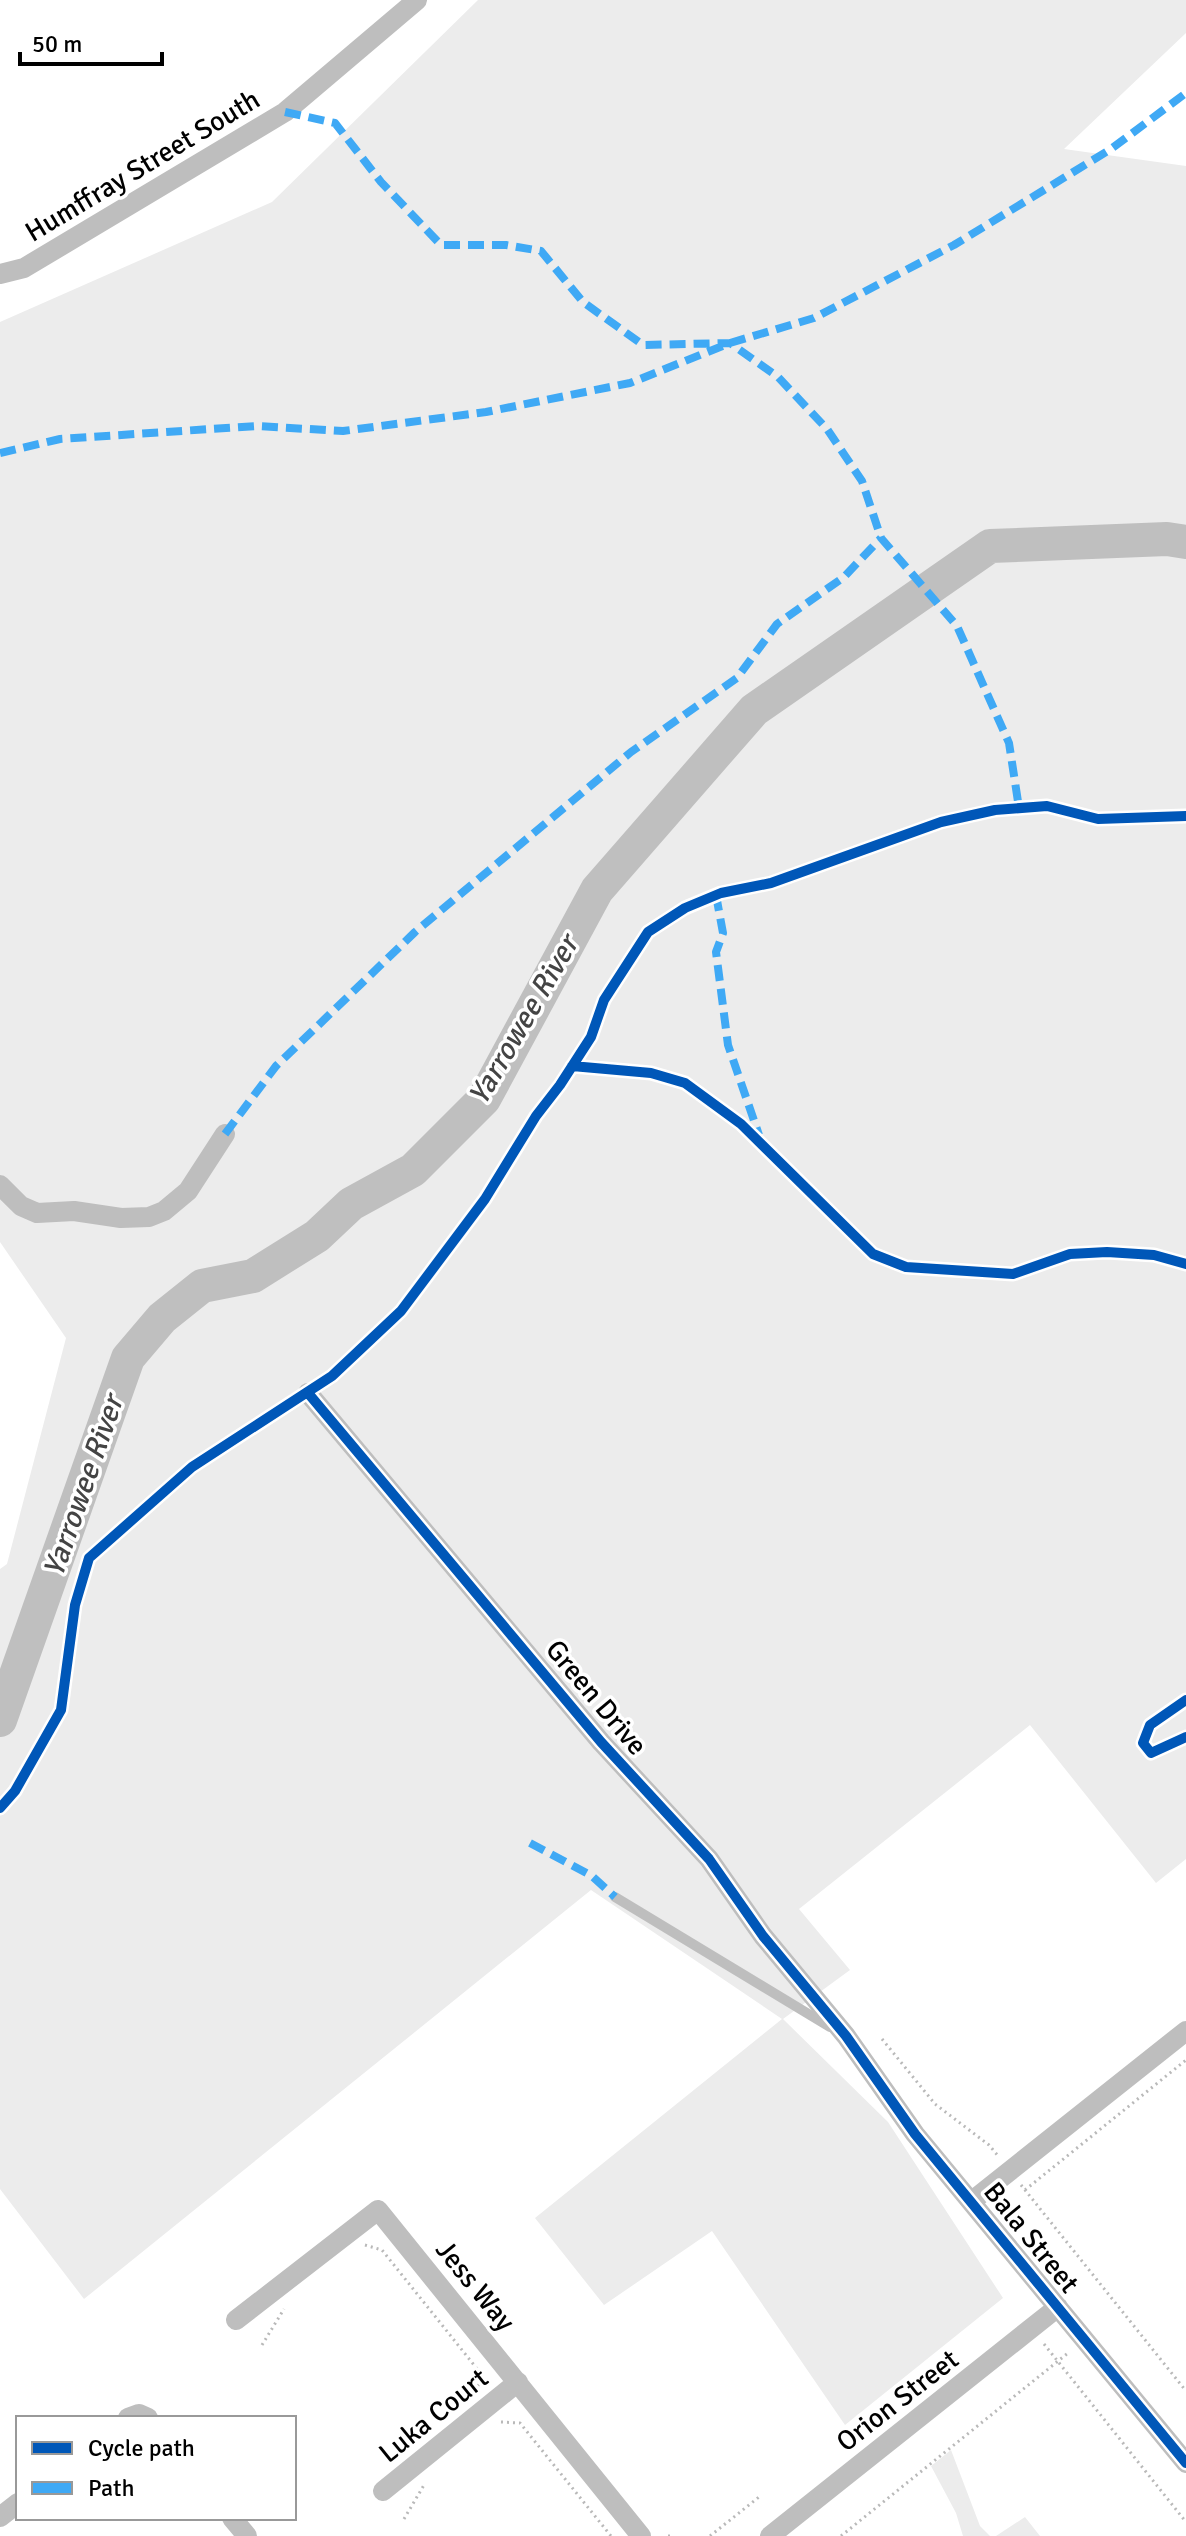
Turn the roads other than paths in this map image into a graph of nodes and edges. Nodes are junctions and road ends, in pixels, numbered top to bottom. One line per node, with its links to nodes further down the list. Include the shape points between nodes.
1 (417, 0): 2 (street, Humffray Street South, via 285,112 24,268)
2 (0, 274)
3 (225, 1134): 4 (street, via 188,1191 149,1217 37,1213 21,1206)
4 (0, 1185)
5 (308, 1393): 8 (street, Green Drive, via 601,1742 709,1859 763,1936)
6 (615, 1897): 8 (lane, Bala Street)
7 (1186, 2032): 9 (street)
8 (846, 2036): 9 (street, Bala Street, via 890,2101)
9 (972, 2201): 10 (street, Bala Street)
10 (1058, 2307): 13 (street, Bala Street); 20 (street, Orion Street)
11 (236, 2320): 12 (street, Jess Way, via 378,2210)
12 (518, 2382): 14 (street, Luka Court); 19 (street, Jess Way)
13 (1186, 2463)
14 (383, 2491)
15 (16, 2505): 16 (street)
16 (0, 2517)
17 (234, 2520): 18 (street)
18 (247, 2536)
19 (641, 2536)
20 (770, 2536)

